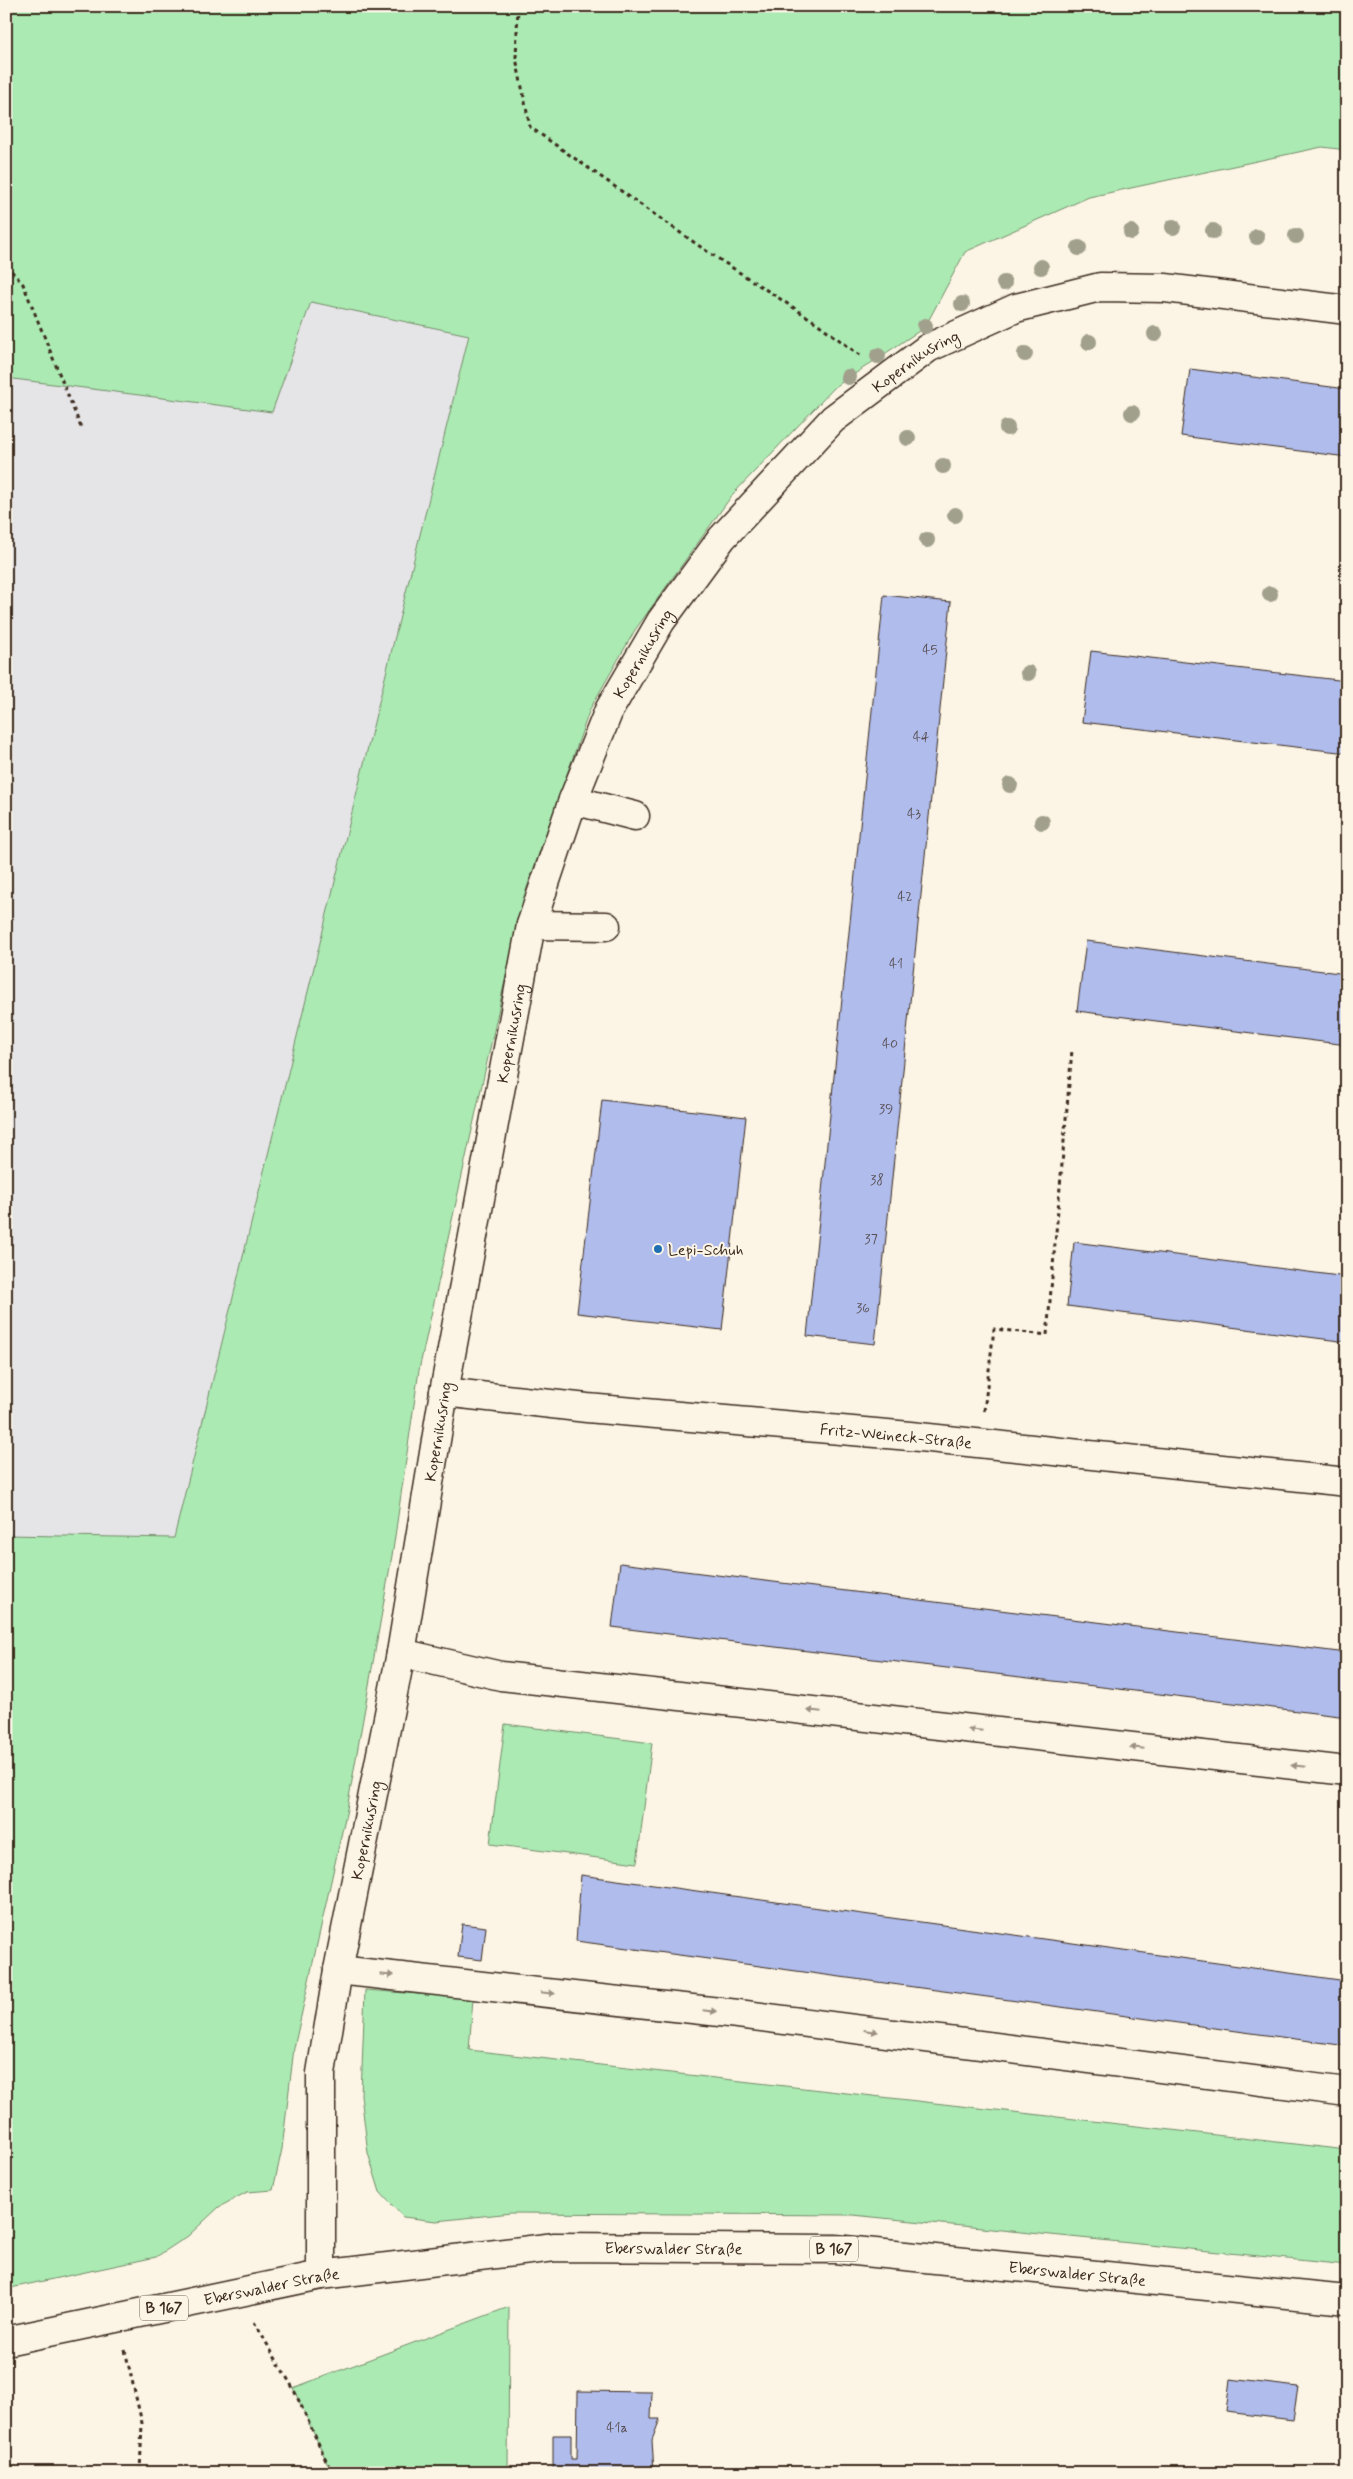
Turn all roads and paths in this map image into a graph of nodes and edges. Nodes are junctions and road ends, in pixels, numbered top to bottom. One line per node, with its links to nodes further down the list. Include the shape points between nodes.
1 (518, 6): 4 (path, via 516,58 530,127 705,250 817,323)
2 (6, 264): 5 (path, via 23,284)
3 (1347, 310): 4 (street, Kopernikusring, via 1165,288 1100,287 1016,308 928,348)
4 (889, 378): 6 (street, Kopernikusring, via 833,419 722,538 661,622 609,710)
5 (82, 430)
6 (573, 800): 7 (street); 8 (street, Kopernikusring)
7 (635, 816)
8 (530, 925): 9 (street); 11 (street, Kopernikusring)
9 (606, 926)
10 (1072, 1050): 12 (path, via 1046,1335 994,1329)
11 (444, 1392): 12 (street, Fritz-Weineck-Straße); 14 (street, Kopernikusring)
12 (979, 1444): 13 (street, Fritz-Weineck-Straße)
13 (1347, 1482)
14 (400, 1653): 15 (street, one-way to 14, via 501,1676); 16 (street, Kopernikusring)
15 (1347, 1771)
16 (338, 1970): 17 (street, one-way to 17, via 738,2014); 18 (street, Kopernikusring, via 320,2073)
17 (1347, 2092)
18 (321, 2275): 19 (street, Eberswalder Straße / B 167); 20 (street, Eberswalder Straße / B 167, via 554,2246 835,2249)
19 (236, 2292): 21 (street, Eberswalder Straße / B 167); 24 (path, via 294,2388)
20 (1347, 2300)
21 (118, 2318): 22 (street, Eberswalder Straße / B 167); 23 (path, via 142,2423)
22 (6, 2341)
23 (140, 2473)
24 (332, 2473)

